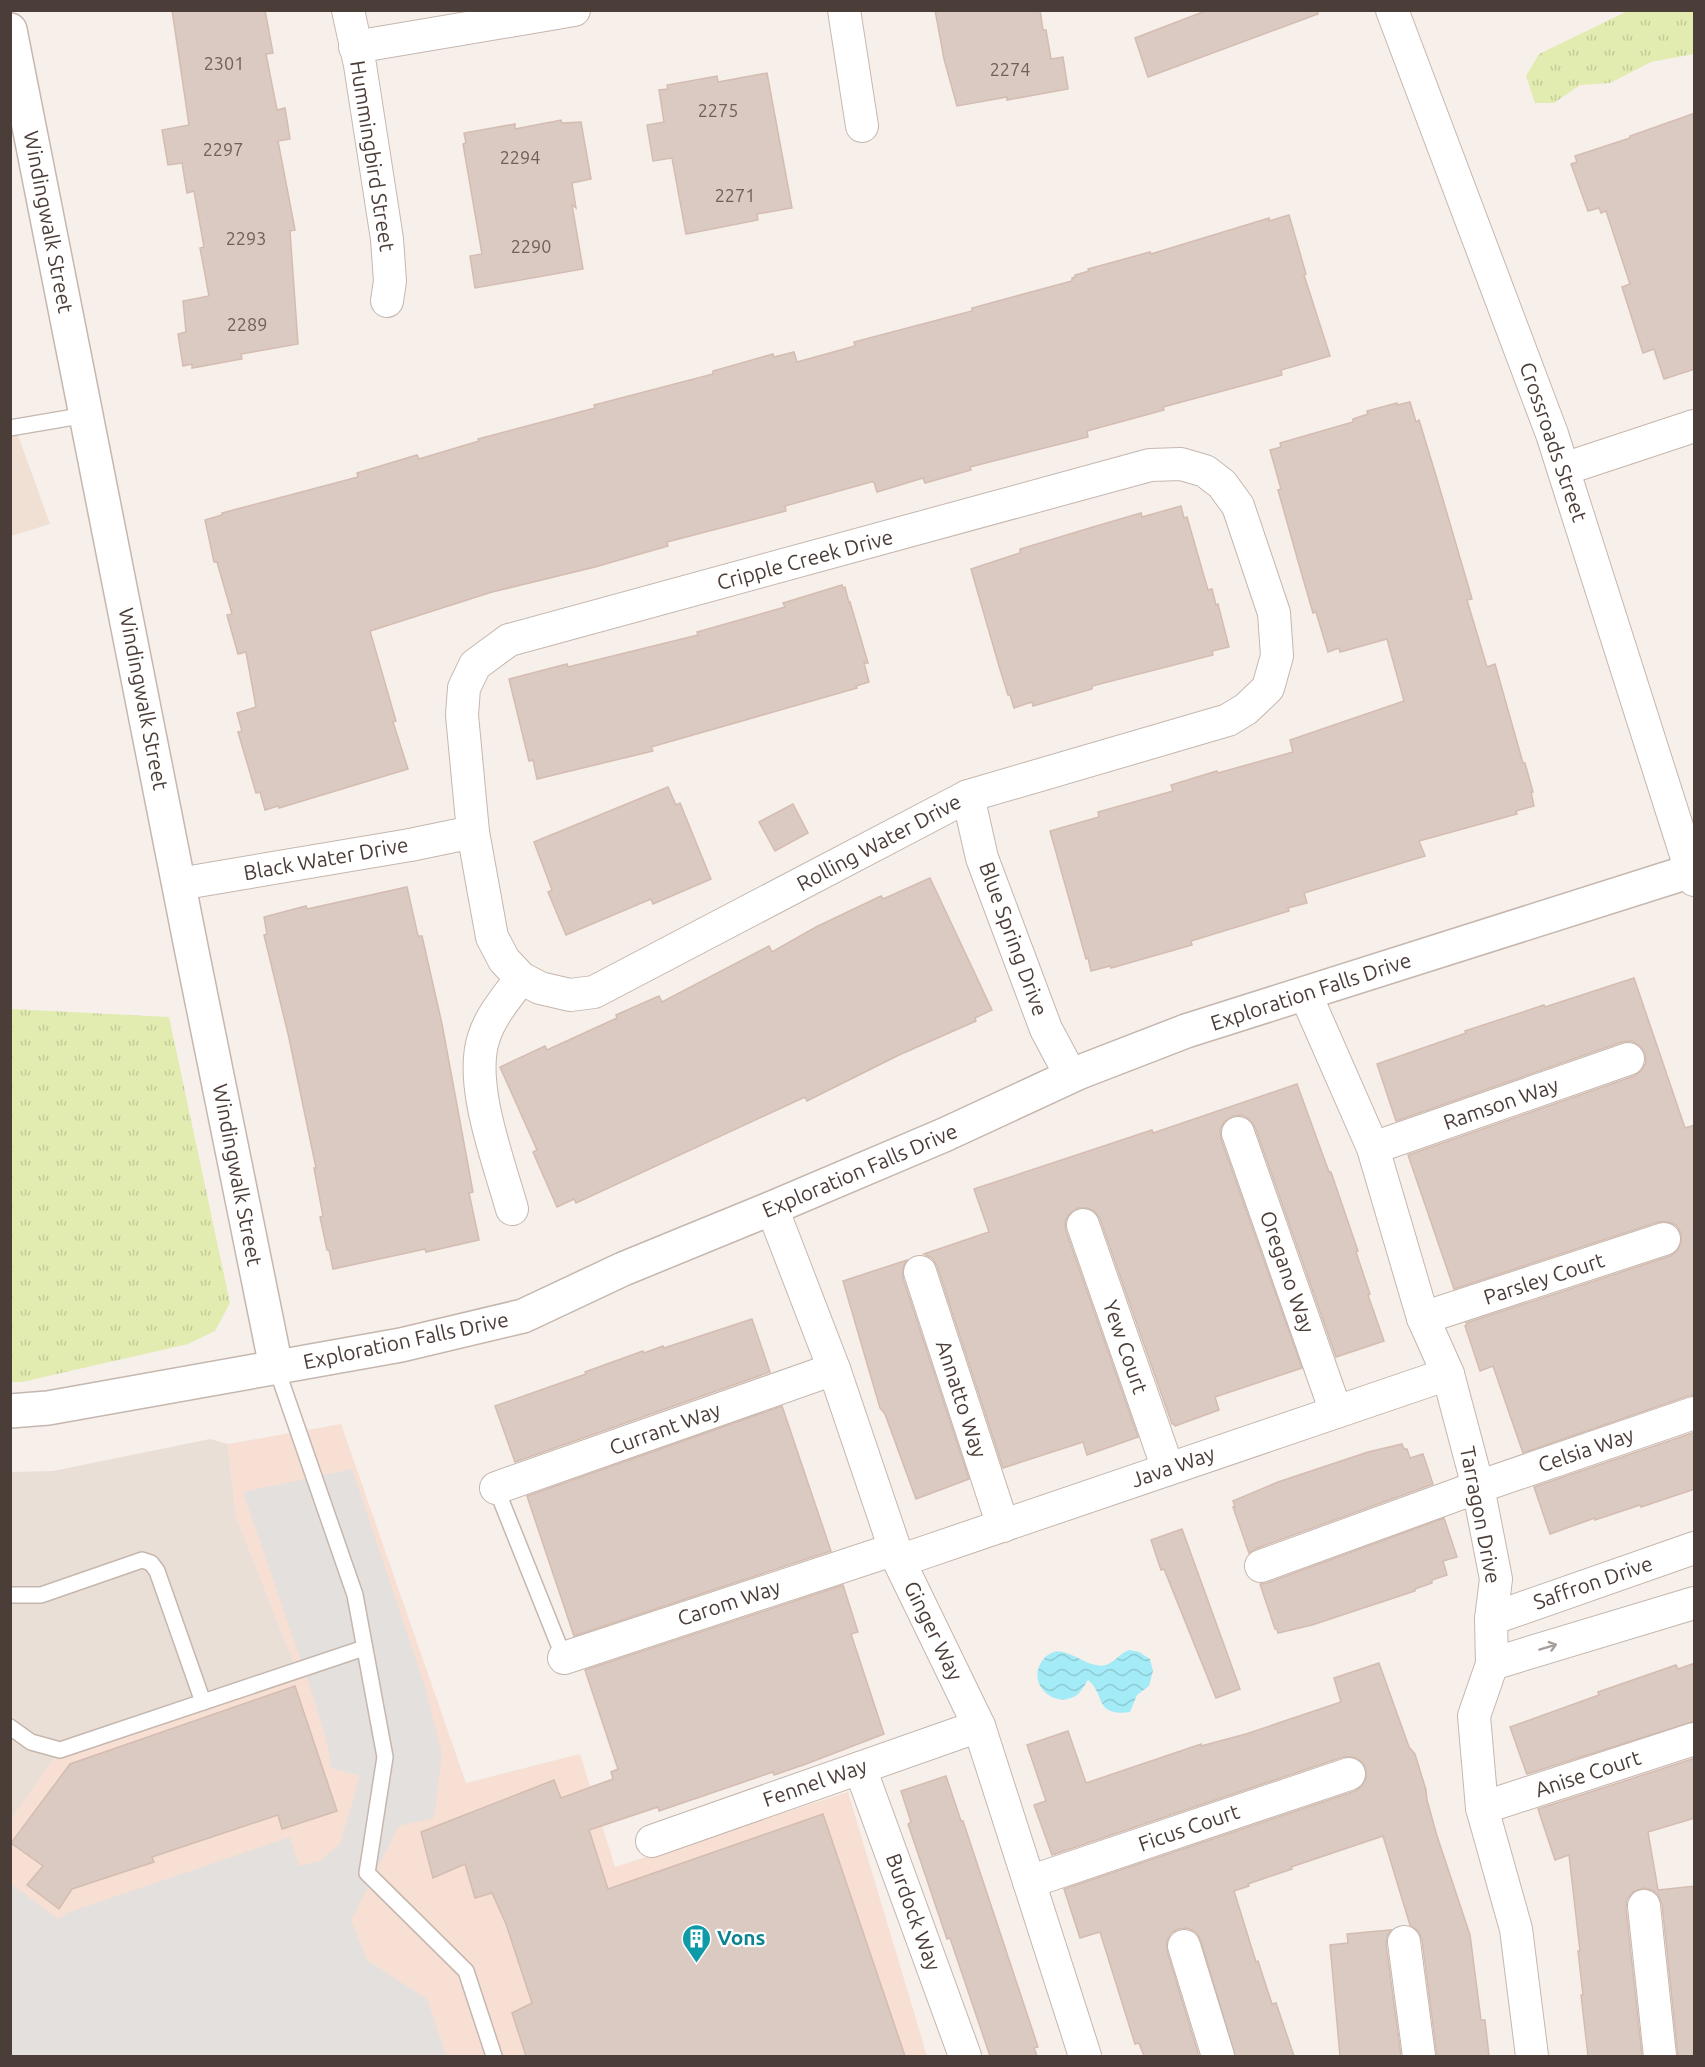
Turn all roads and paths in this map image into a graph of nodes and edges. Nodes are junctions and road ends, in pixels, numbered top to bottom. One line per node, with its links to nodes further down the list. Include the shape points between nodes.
1 (348, 10): 6 (street, Hummingbird Street)
2 (574, 10): 6 (street)
3 (844, 10): 7 (street)
4 (1392, 10): 12 (street, Crossroads Street)
5 (10, 30): 9 (street, Windingwalk Street)
6 (355, 47): 8 (street, Hummingbird Street, via 387,239)
7 (862, 126)
8 (387, 301)
9 (86, 415): 11 (lane); 17 (street, Windingwalk Street)
10 (1695, 426): 12 (street)
11 (10, 429)
12 (1564, 469): 16 (street, Crossroads Street)
13 (1257, 561): 14 (street, Rolling Water Drive, via 1274,613 1277,656 1268,688 1246,709 1228,720); 15 (street, Cripple Creek Drive, via 1238,506 1222,484 1204,471 1181,464 1150,465 509,640 475,665 464,688 462,715)
14 (968, 796): 18 (street, Rolling Water Drive, via 594,992 570,995 540,988); 21 (street, Blue Spring Drive, via 982,858 1046,1029)
15 (473, 832): 17 (street, Black Water Drive); 18 (street, Rolling Water Drive, via 492,937 504,960)
16 (1694, 874): 19 (street, Exploration Falls Drive)
17 (179, 884): 30 (street, Windingwalk Street)
18 (521, 978): 25 (street, via 484,1036 478,1063 484,1108)
19 (1305, 993): 21 (street, Exploration Falls Drive, via 1186,1031); 23 (street, Tarragon Drive)
20 (1628, 1059): 23 (street, Ramson Way)
21 (1071, 1076): 24 (street, Exploration Falls Drive)
22 (1238, 1133): 34 (street, Oregano Way)
23 (1373, 1148): 29 (street, Tarragon Drive)
24 (772, 1208): 30 (street, Exploration Falls Drive, via 623,1269 523,1316 401,1345); 31 (street, Ginger Way)
25 (512, 1209)
26 (1083, 1225): 36 (street, Yew Court)
27 (1664, 1239): 29 (street, Parsley Court)
28 (920, 1272): 39 (street, Annatto Way)
29 (1423, 1318): 32 (street, Tarragon Drive)
30 (276, 1367): 33 (street, Exploration Falls Drive); 46 (lane, via 355,1595)
31 (834, 1369): 38 (street, Currant Way); 41 (street, Ginger Way)
32 (1448, 1374): 34 (street, Java Way); 37 (street, Tarragon Drive)
33 (10, 1412)
34 (1336, 1412): 36 (street, Java Way)
35 (1695, 1413): 37 (street, Celsia Way)
36 (1167, 1470): 39 (street, Java Way)
37 (1478, 1487): 42 (street); 45 (street, Tarragon Drive, via 1496,1579)
38 (496, 1488): 47 (lane)
39 (1003, 1526): 41 (street, Java Way)
40 (1695, 1548): 45 (street, Saffron Drive)
41 (897, 1555): 47 (street, Carom Way); 50 (street, Ginger Way)
42 (1261, 1566)
43 (10, 1595): 49 (lane, via 41,1595 142,1560 151,1563)
44 (1695, 1603): 48 (street, one-way to 44)
45 (1491, 1619): 48 (street, Tarragon Drive)
46 (364, 1648): 49 (lane); 61 (lane, via 385,1757 367,1873 465,1971)
47 (564, 1658)
48 (1492, 1664): 55 (street, Tarragon Drive, via 1474,1716)
49 (203, 1702): 51 (lane, via 60,1750 31,1742)
50 (979, 1726): 53 (street, Fennel Way); 57 (street, Ginger Way)
51 (10, 1727)
52 (1695, 1740): 55 (street, Anise Court)
53 (860, 1768): 56 (street, Fennel Way); 62 (street, Burdock Way)
54 (1349, 1774): 57 (street, Ficus Court)
55 (1482, 1808): 66 (street, Tarragon Drive, via 1516,1929)
56 (651, 1842)
57 (1029, 1882): 63 (street, Ginger Way)
58 (1644, 1906): 67 (street)
59 (1404, 1942): 65 (street)
60 (1184, 1946): 64 (street)
61 (494, 2056)
62 (965, 2056)
63 (1085, 2056)
64 (1218, 2056)
65 (1419, 2056)
66 (1532, 2056)
67 (1660, 2056)

